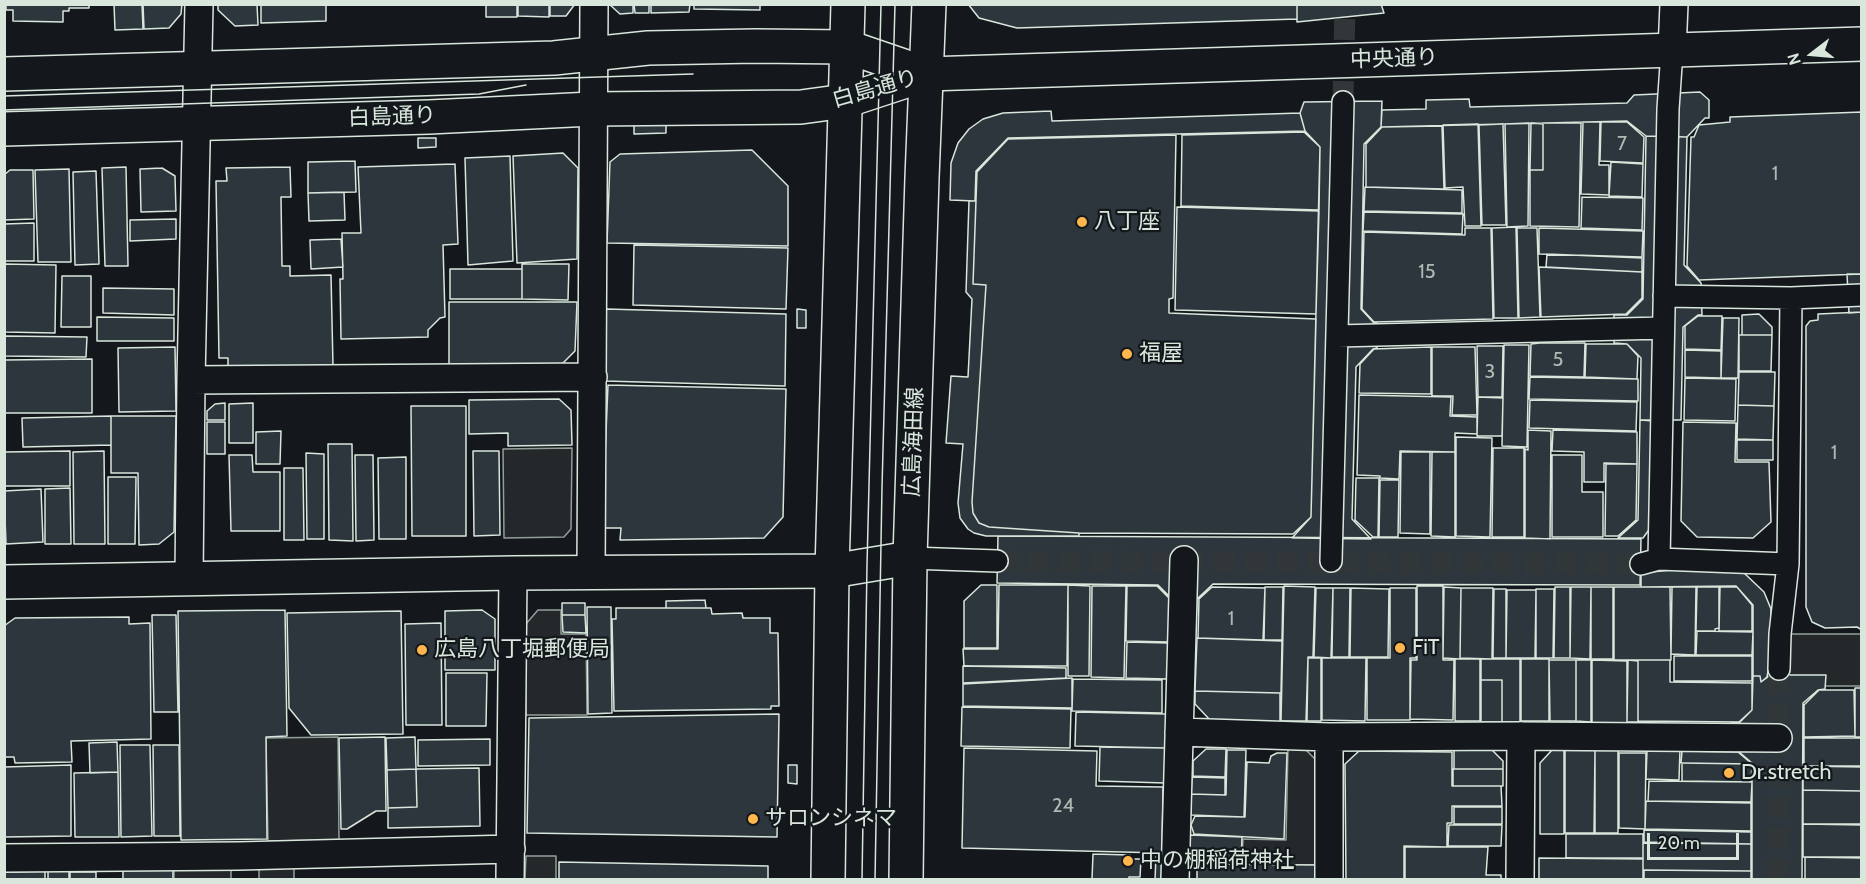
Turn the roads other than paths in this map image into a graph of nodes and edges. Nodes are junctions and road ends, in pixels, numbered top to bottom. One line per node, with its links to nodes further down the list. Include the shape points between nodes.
1 (199, 4): 10 (street)
2 (594, 4): 9 (street)
3 (848, 4): 7 (street)
4 (929, 4): 12 (street, 広島海田線)
5 (1674, 4): 8 (street)
6 (1862, 44): 8 (street, 中央通り)
7 (848, 47): 9 (street, 白島通り, via 648,48); 12 (street, 白島通り); 13 (street)
8 (1671, 51): 12 (street, 中央通り); 19 (street)
9 (593, 54): 10 (street, 白島通り); 15 (street)
10 (198, 69): 11 (street, 白島通り); 16 (street)
11 (4, 74)
12 (927, 74): 13 (street, 白島通り); 25 (street, 広島海田線)
13 (845, 101): 15 (street, 白島通り, via 757,109); 30 (street)
14 (1343, 102): 22 (street)
15 (592, 109): 16 (street, 白島通り); 23 (street)
16 (197, 122): 17 (street, 白島通り); 24 (street)
17 (4, 129)
18 (1862, 295): 20 (street)
19 (1664, 296): 20 (street); 21 (street)
20 (1791, 298): 29 (street)
21 (1663, 328): 22 (street); 29 (street, via 1650,561)
22 (1337, 336): 28 (street)
23 (593, 376): 24 (street); 32 (street)
24 (190, 380): 33 (street)
25 (910, 558): 27 (street); 30 (street); 46 (street, 広島海田線)
26 (1184, 560): 36 (street)
27 (997, 561)
28 (1331, 561)
29 (1788, 564): 35 (street)
30 (832, 571): 32 (street); 45 (street)
31 (513, 573): 32 (street); 33 (street); 40 (street)
32 (591, 573)
33 (189, 579): 34 (street)
34 (4, 582)
35 (1779, 669)
36 (1179, 732): 38 (street); 47 (street)
37 (1521, 736): 38 (street); 39 (street); 49 (street)
38 (1329, 737): 48 (street)
39 (1778, 738)
40 (511, 849): 43 (street); 44 (street)
41 (4, 858): 42 (street)
42 (108, 868): 43 (street)
43 (239, 868)
44 (510, 879)
45 (828, 879)
46 (906, 879)
47 (1175, 879)
48 (1329, 879)
49 (1520, 879)

